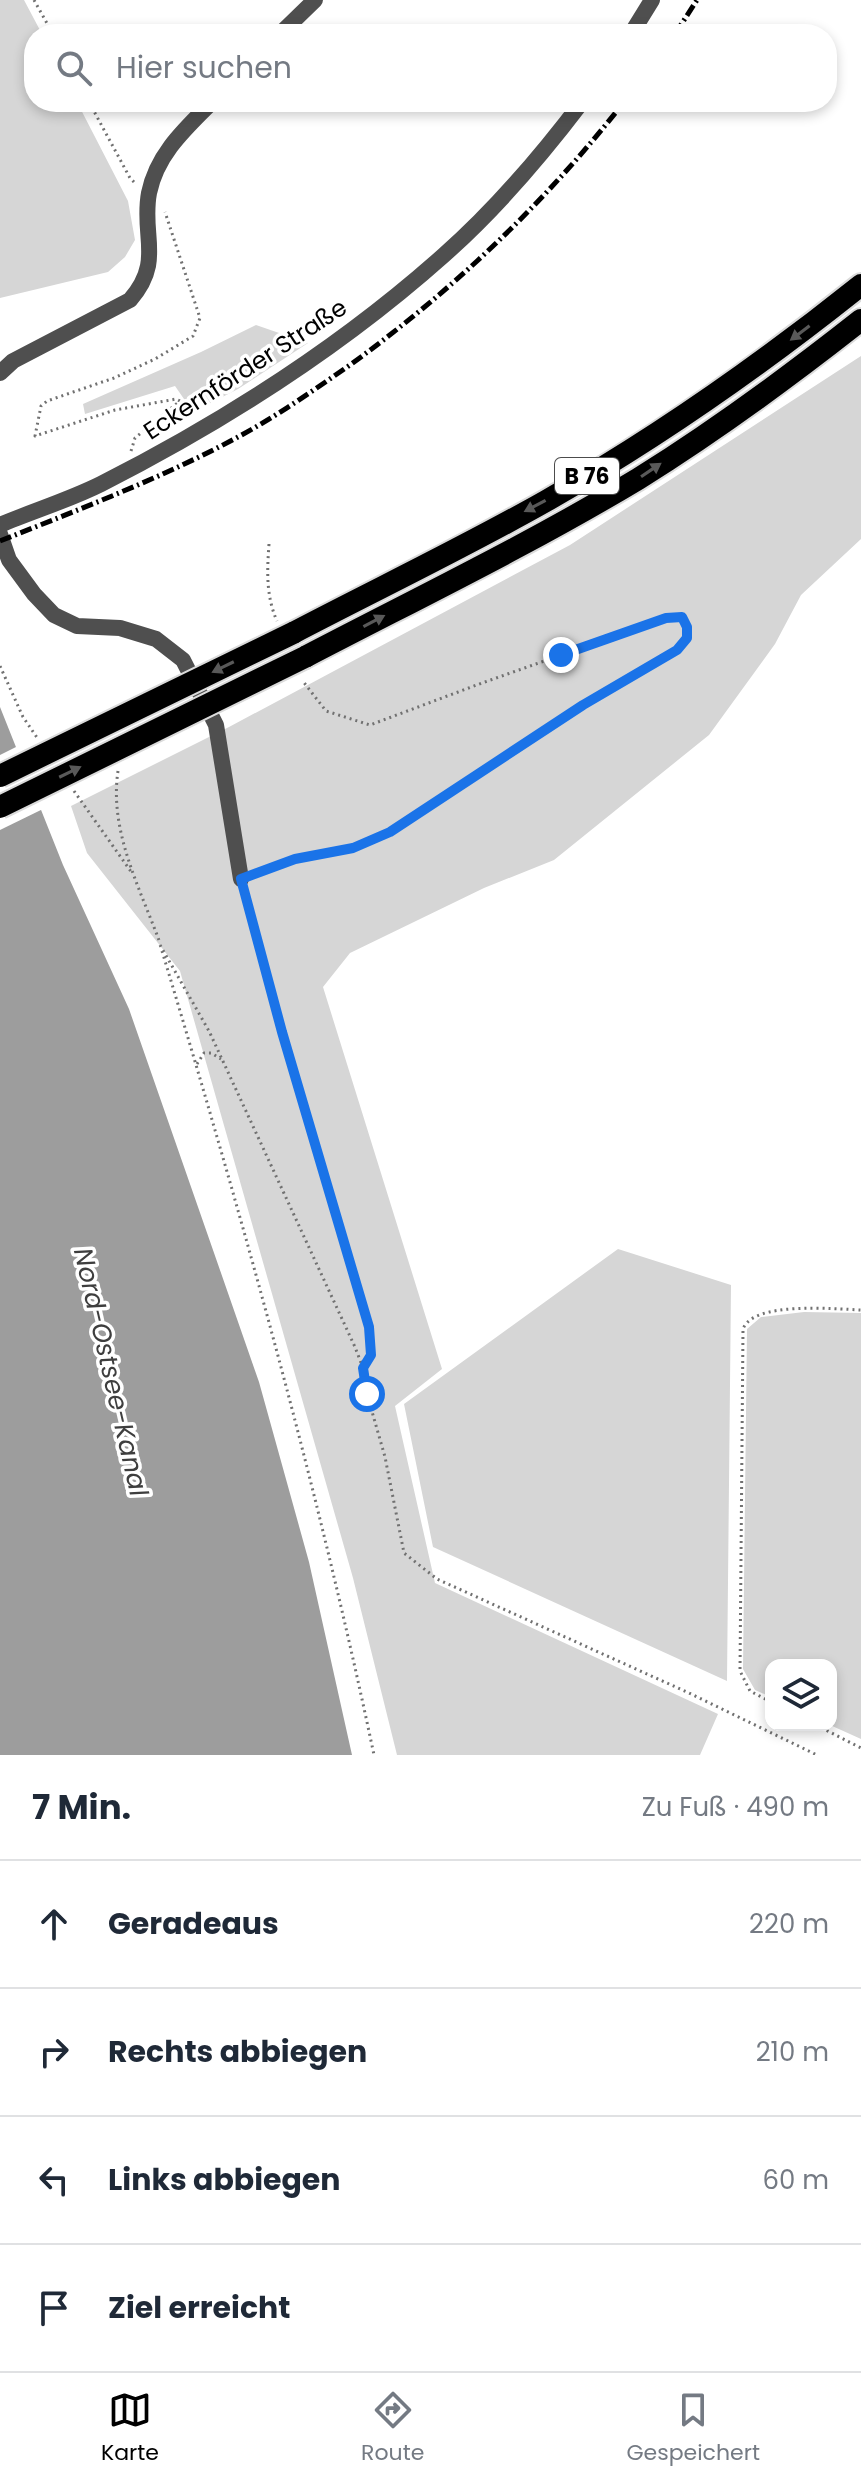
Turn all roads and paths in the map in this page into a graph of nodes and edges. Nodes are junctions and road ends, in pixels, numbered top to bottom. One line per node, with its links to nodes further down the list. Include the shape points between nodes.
1 (34, 0): 4 (path)
2 (315, 0): 5 (street)
3 (652, 0): 6 (street)
4 (47, 24)
5 (290, 24)
6 (637, 24)
7 (202, 112): 11 (street, via 174,139 157,170 149,195 150,263 142,286 130,300 13,361)
8 (574, 112): 13 (street, Eckernförder Straße, via 506,193 396,296 299,368)
9 (861, 285): 17 (highway, B 76, one-way to 17, via 772,355 545,501)
10 (861, 320): 21 (highway, B 76, one-way to 10, bridge, via 560,524 640,477)
11 (0, 373)
12 (35, 436): 13 (path, via 115,410 180,401 135,438)
13 (135, 467): 14 (street, Eckernförder Straße)
14 (0, 525)
15 (0, 534): 22 (street, via 9,560 54,615 77,626 120,628 156,639 183,660 216,725)
16 (269, 544): 17 (path, via 266,579 271,607)
17 (285, 627): 20 (highway, B 76, one-way to 20, bridge)
18 (302, 680): 22 (path, via 326,711 370,725 666,618 682,617 687,627 687,638 677,650 390,832 353,848 295,859)
19 (119, 764): 23 (path, via 115,794 122,838)
20 (0, 776)
21 (0, 807)
22 (241, 879): 27 (path, via 369,1327 371,1355)
23 (160, 945): 24 (path); 25 (path)
24 (221, 1059): 25 (path, via 204,1053); 27 (path)
25 (197, 1066): 31 (path, via 288,1392)
26 (861, 1310): 28 (path, via 760,1313 743,1329 740,1671 750,1691)
27 (363, 1368): 32 (path, via 404,1553 437,1579)
28 (765, 1699)
29 (828, 1731): 30 (path)
30 (861, 1748)
31 (374, 1755)
32 (817, 1755)

